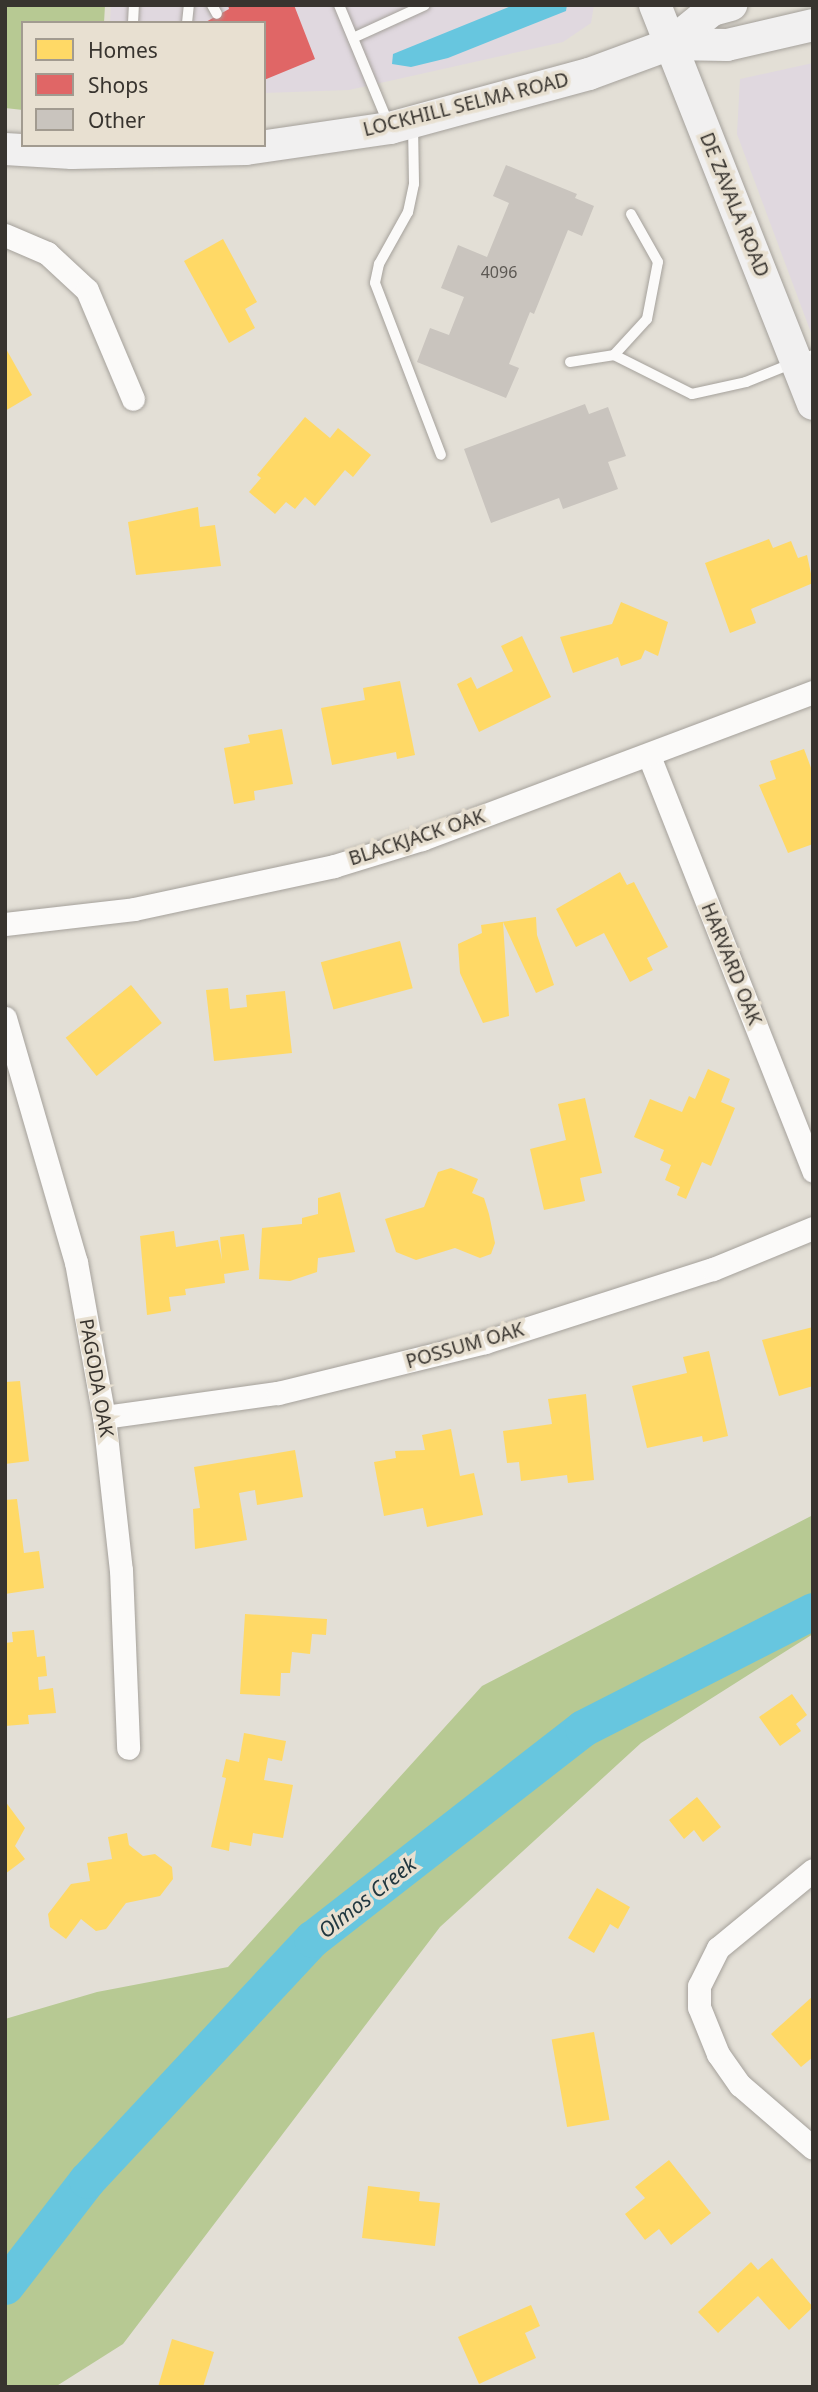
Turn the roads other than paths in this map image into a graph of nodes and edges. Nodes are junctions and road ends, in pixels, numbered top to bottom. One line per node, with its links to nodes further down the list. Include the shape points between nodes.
1 (339, 5): 6 (lane)
2 (425, 5): 6 (lane)
3 (655, 5): 7 (main road, DE ZAVALA ROAD)
4 (731, 5): 7 (main road, LOCKHILL SELMA ROAD, via 712,10)
5 (813, 25): 7 (main road, LOCKHILL SELMA ROAD, via 727,45)
6 (353, 38): 8 (lane)
7 (670, 44): 8 (main road, LOCKHILL SELMA ROAD, via 589,74); 16 (main road, DE ZAVALA ROAD)
8 (401, 125): 9 (main road, LOCKHILL SELMA ROAD); 20 (lane, via 414,184 408,212 379,264 375,284)
9 (266, 146)
10 (259, 147): 12 (main road, LOCKHILL SELMA ROAD)
11 (5, 149): 12 (main road, LOCKHILL SELMA ROAD)
12 (132, 149)
13 (631, 214): 15 (lane, via 658,262 647,319)
14 (5, 236): 18 (street, via 47,253 87,290)
15 (614, 355): 16 (lane, via 692,394 746,382); 17 (lane)
16 (804, 358): 19 (main road, DE ZAVALA ROAD)
17 (570, 362)
18 (133, 399)
19 (813, 404)
20 (442, 455)
21 (813, 692): 22 (street, BLACKJACK OAK)
22 (649, 756): 23 (street, BLACKJACK OAK, via 422,839 334,866 134,909); 25 (street, HARVARD OAK)
23 (5, 924)
24 (5, 1018): 27 (street, PAGODA OAK, via 76,1262)
25 (813, 1171)
26 (813, 1228): 27 (street, POSSUM OAK, via 713,1269 485,1342 278,1393)
27 (104, 1417): 28 (street, PAGODA OAK, via 121,1570)
28 (128, 1748)
29 (813, 1870): 30 (street, via 718,1948 699,1986 699,2007 718,2054 740,2085)
30 (813, 2148)

